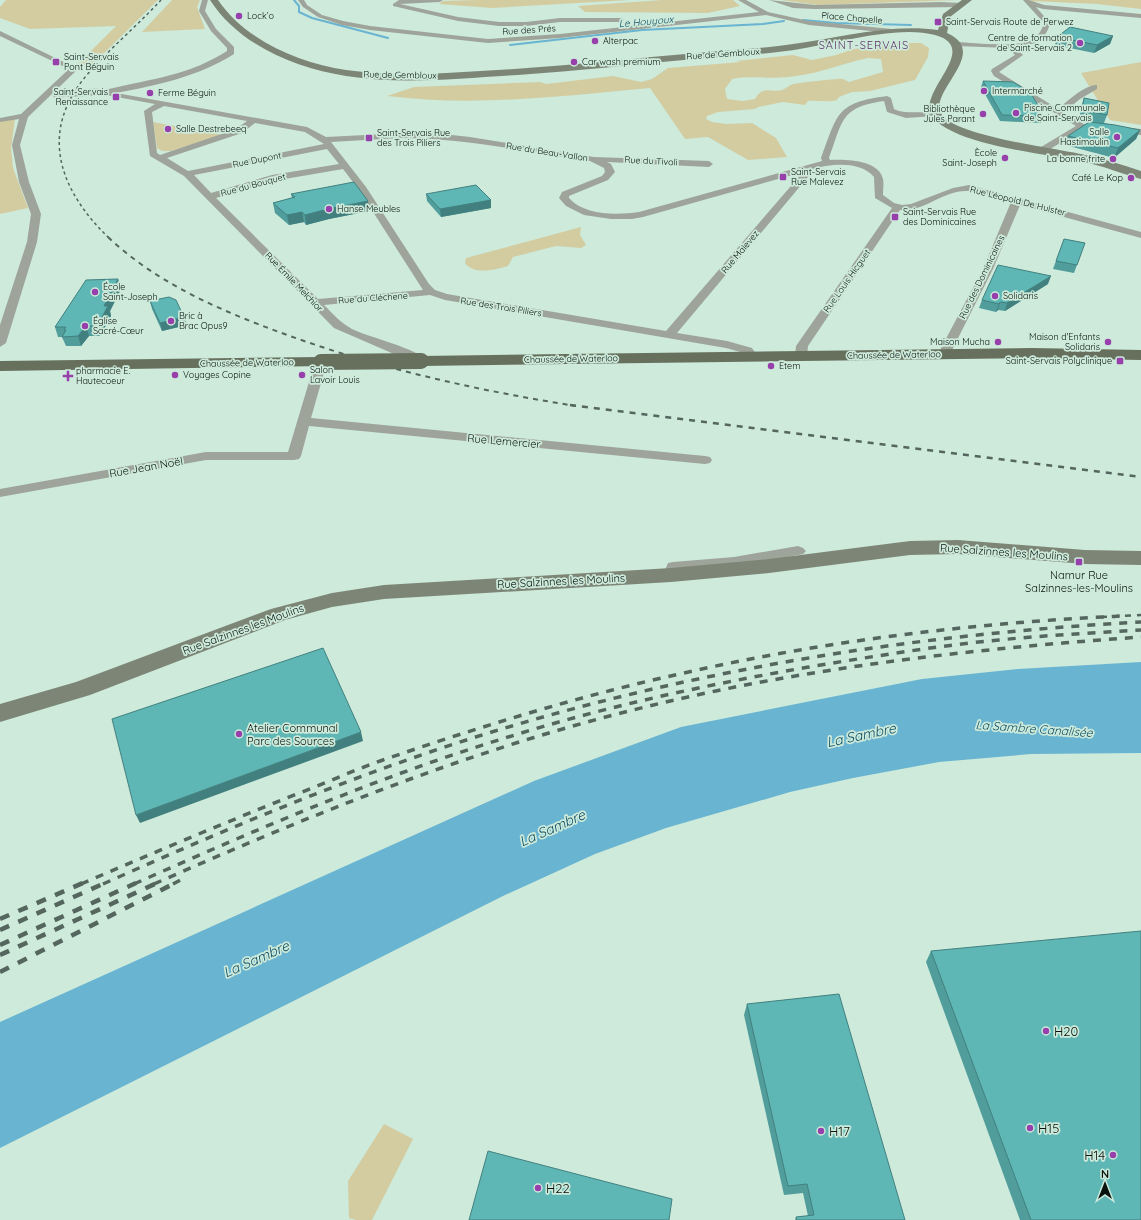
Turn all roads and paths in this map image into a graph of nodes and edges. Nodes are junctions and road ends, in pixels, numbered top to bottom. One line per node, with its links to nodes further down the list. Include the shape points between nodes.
1 (204, 0): 23 (street, via 202,12 230,47 231,52 179,78)
2 (214, 0): 17 (main road, Rue de Gembloux, via 222,13 244,32 299,61 344,72 381,75 470,74 587,68 686,56 819,45)
3 (301, 0): 14 (street, Rue des Prés, via 305,6 320,16 342,23 488,41 548,38)
4 (414, 0): 5 (street); 16 (street, via 394,5 458,19 499,24 560,20)
5 (440, 0)
6 (741, 0): 12 (street)
7 (772, 0): 10 (street, via 793,6 815,7)
8 (1027, 1): 13 (street, via 1043,7); 21 (street, via 1045,18 1046,27 1036,41)
9 (964, 3): 10 (street); 11 (main road)
10 (924, 4): 11 (street)
11 (951, 12): 19 (main road, via 944,21)
12 (766, 13): 14 (street, Rue des Prés); 17 (street, Place Chapelle, via 809,23)
13 (1141, 16)
14 (733, 17): 15 (street)
15 (650, 18)
16 (628, 20)
17 (892, 31): 19 (main road, Rue de Gembloux)
18 (0, 33): 24 (street, via 74,69)
19 (942, 34): 20 (main road, Rue de Gembloux)
20 (957, 44): 21 (street); 27 (main road, via 957,55 947,82 934,102)
21 (1009, 45): 26 (street, via 1019,55 995,71 996,74)
22 (1094, 87): 26 (street)
23 (102, 92): 24 (street, bridge); 25 (street)
24 (52, 94): 28 (street)
25 (162, 104): 30 (street); 35 (street, via 148,111 153,154)
26 (1058, 113): 31 (street)
27 (935, 114): 34 (main road, via 954,129 970,135); 37 (street, via 898,114 890,110 887,98 848,107 834,128)
28 (24, 116): 29 (street); 50 (street, via 16,145 24,182 36,214 32,242)
29 (0, 120)
30 (254, 120): 33 (street, via 307,130); 35 (street, via 239,131)
31 (1082, 126): 32 (street); 34 (street)
32 (1141, 132)
33 (327, 143): 36 (street, Rue du Beau-Vallon, via 400,135 425,135); 39 (street); 41 (street, Rue Dupont)
34 (1044, 149): 42 (main road, via 1096,160)
35 (159, 158): 41 (street, Rue Émile Melchior)
36 (592, 159): 38 (street, Rue du Tivoli); 40 (street, Rue du Beau-Vallon, via 608,166 610,172 605,178 565,194 564,198 572,205 593,214 620,217 640,215)
37 (827, 162): 40 (street, Rue du Beau-Vallon); 45 (street, Rue du Beau-Vallon, via 849,163 874,172 878,178 878,196)
38 (709, 164)
39 (344, 166): 43 (street, Rue du Bouquet, via 272,178); 47 (street, via 363,188)
40 (807, 168): 49 (street, Rue Malevez, via 808,171 799,182)
41 (187, 174): 43 (street, Rue Émile Melchior)
42 (1141, 175)
43 (209, 197): 48 (street, Rue Émile Melchior)
44 (1018, 200): 45 (street, Rue Léopold De Hulster, via 961,188 952,189 914,208); 46 (street, Rue Léopold De Hulster); 51 (street, Rue des Dominicaines, via 988,269)
45 (897, 208): 53 (street, Rue Louis Hicguet, via 802,346)
46 (1141, 234)
47 (431, 292): 48 (street, Rue du Cléchene, via 399,298); 49 (street, Rue des Trois Piliers, via 445,297)
48 (315, 303): 55 (street, Rue Émile Melchior, via 338,326 353,335 406,353)
49 (669, 335): 54 (street, Rue des Trois Piliers, via 727,345 748,351)
50 (0, 343)
51 (946, 354): 52 (main road, Chaussée de Waterloo); 53 (main road, Chaussée de Waterloo)
52 (1141, 355)
53 (801, 356): 54 (main road, Chaussée de Waterloo)
54 (752, 357): 55 (main road, Chaussée de Waterloo)
55 (421, 361): 56 (main road, Chaussée de Waterloo, bridge)
56 (321, 362): 57 (main road, Chaussée de Waterloo); 58 (street)
57 (0, 366)
58 (303, 421): 59 (street, Rue Lemercier); 60 (street, Rue Jean Noël, via 294,456 206,456)
59 (705, 460)
60 (0, 493)
61 (798, 551): 63 (street, via 734,562 673,567)
62 (1141, 558): 63 (main road, Rue Salzinnes les Moulins, via 1085,558 958,548 910,548)
63 (672, 575): 64 (main road, Rue Salzinnes les Moulins, via 384,592 332,600 279,614 82,689)
64 (0, 713)

